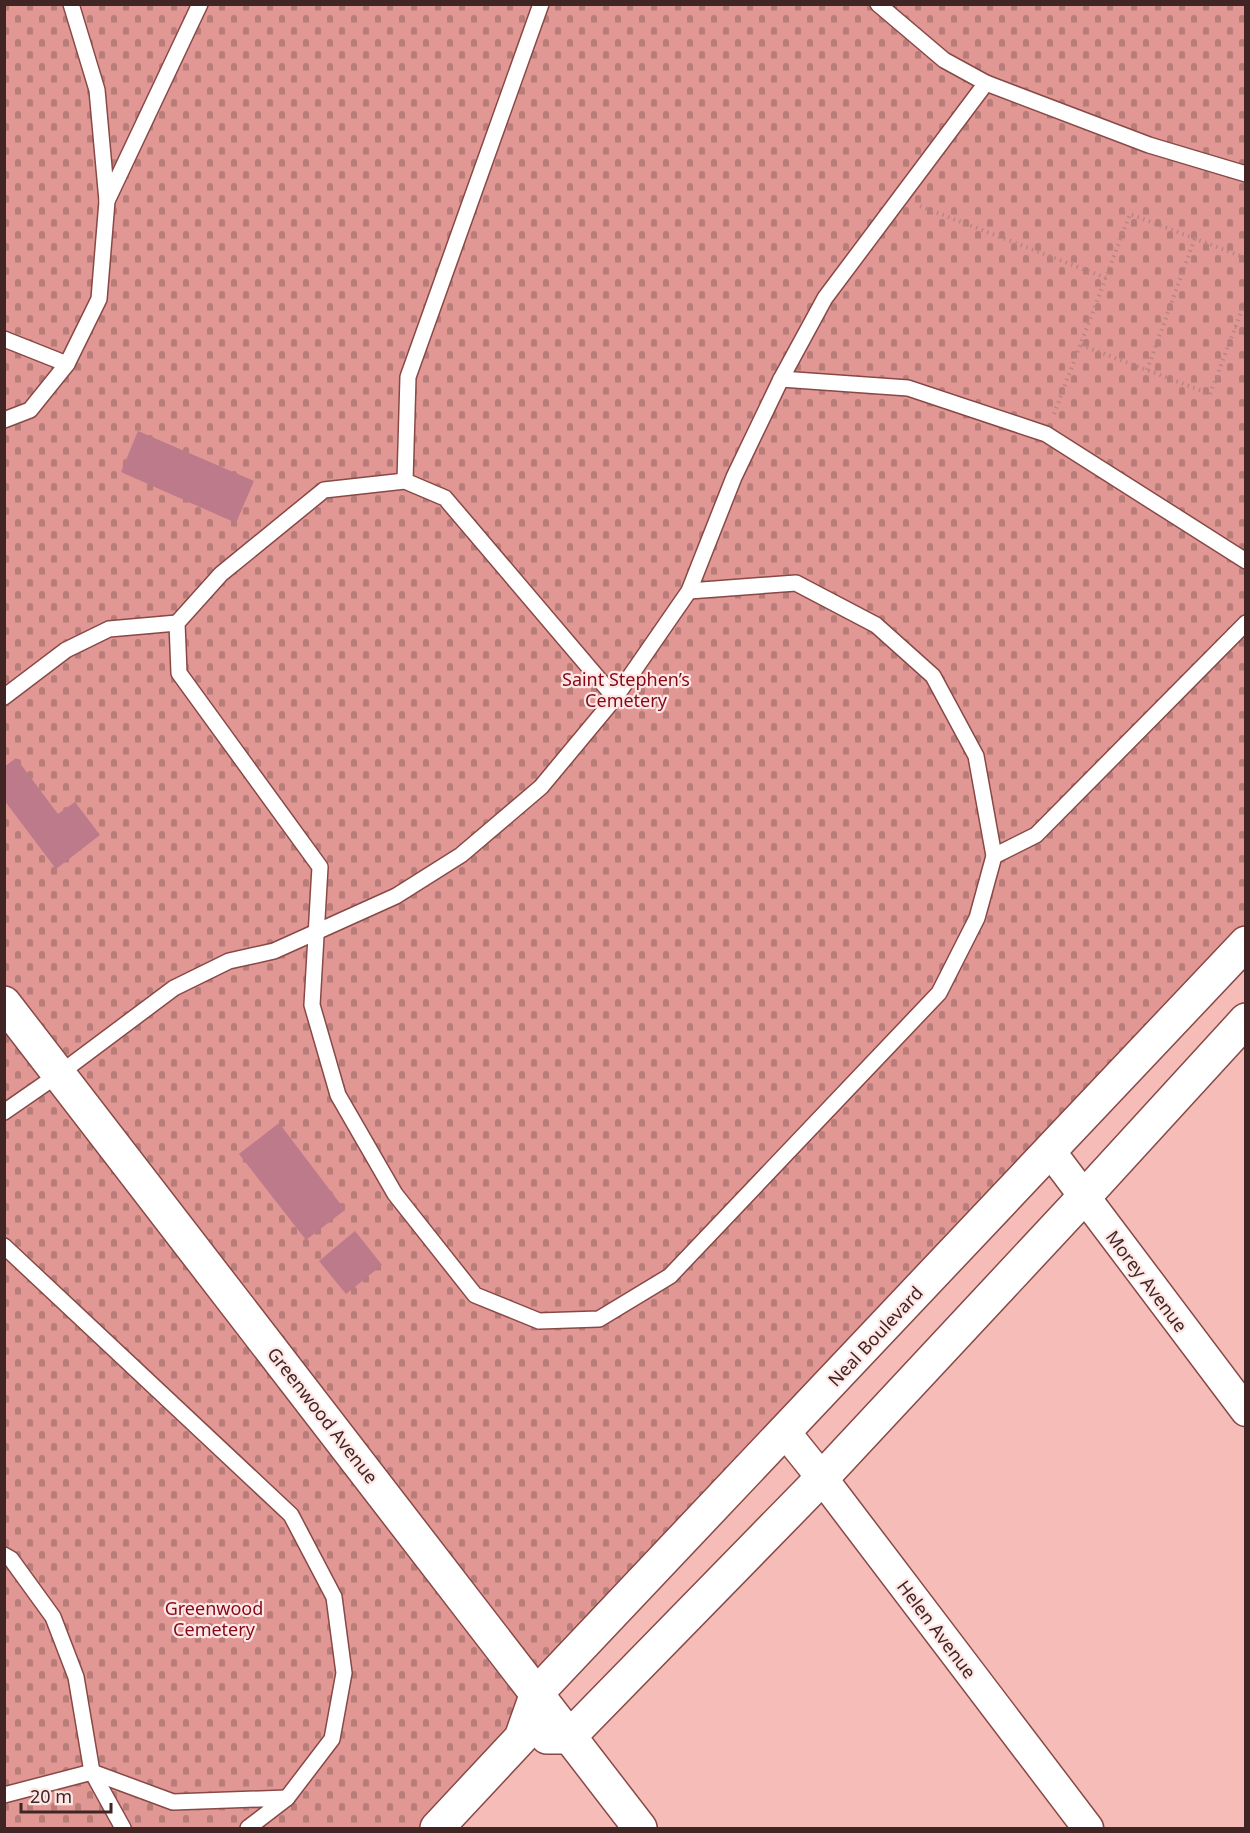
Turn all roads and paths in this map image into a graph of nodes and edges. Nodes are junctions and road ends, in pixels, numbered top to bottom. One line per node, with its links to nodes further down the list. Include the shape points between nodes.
1 (71, 4): 8 (lane, via 97,90)
2 (200, 4): 8 (lane)
3 (541, 4): 22 (lane, via 408,377)
4 (878, 4): 5 (lane, via 944,60)
5 (986, 83): 6 (lane, via 1149,145); 7 (lane)
6 (1245, 174)
7 (900, 198): 11 (path); 19 (lane, via 825,298)
8 (107, 201): 17 (lane, via 99,299)
9 (1195, 238): 10 (path); 11 (path, via 1130,214); 18 (path)
10 (1245, 258)
11 (1106, 278): 16 (path)
12 (1245, 298): 13 (path)
13 (1235, 327): 14 (path); 18 (path, via 1210,394)
14 (1245, 331)
15 (4, 339): 17 (lane)
16 (1081, 345): 18 (path); 21 (path)
17 (67, 364): 20 (lane, via 30,410)
18 (1146, 370)
19 (781, 379): 21 (lane, via 908,388); 24 (lane, via 734,477)
20 (4, 420)
21 (1046, 434): 23 (lane)
22 (405, 481): 25 (lane, via 324,490 221,574); 28 (lane, via 445,498)
23 (1245, 561)
24 (689, 591): 28 (lane); 29 (lane, via 795,583 876,626 933,676 976,756)
25 (177, 623): 27 (lane, via 109,629 66,650); 30 (lane, via 179,673 320,867)
26 (1245, 623): 29 (lane, via 1036,835)
27 (4, 697)
28 (615, 698): 30 (lane, via 541,787 461,855 396,896)
29 (994, 856): 30 (lane, via 977,918 939,993 670,1276 599,1319 539,1321 475,1295 395,1194 338,1095 312,1005)
30 (316, 932): 34 (lane, via 274,951 230,961 174,988)
31 (1245, 943): 36 (street, Neal Boulevard)
32 (4, 1003): 34 (street, Greenwood Avenue)
33 (1245, 1020): 37 (street)
34 (59, 1074): 35 (lane); 43 (street, Greenwood Avenue)
35 (4, 1112)
36 (1050, 1151): 37 (street, Morey Avenue); 40 (street, Neal Boulevard)
37 (1084, 1197): 39 (street, Morey Avenue); 41 (street)
38 (4, 1246): 48 (lane, via 291,1515 334,1597 344,1673 332,1739)
39 (1245, 1411)
40 (784, 1431): 41 (street, Helen Avenue); 43 (street, Neal Boulevard)
41 (822, 1478): 44 (street); 53 (street, Helen Avenue)
42 (4, 1555): 46 (lane, via 11,1559 53,1617 76,1677)
43 (537, 1694): 44 (street, Greenwood Avenue); 45 (street, Neal Boulevard)
44 (569, 1737): 45 (street); 52 (street, Greenwood Avenue)
45 (521, 1738): 51 (street, Neal Boulevard)
46 (92, 1772): 47 (lane); 48 (lane, via 172,1802); 49 (lane)
47 (4, 1795)
48 (287, 1798): 50 (lane)
49 (123, 1828)
50 (248, 1828)
51 (437, 1828)
52 (640, 1828)
53 (1088, 1828)

